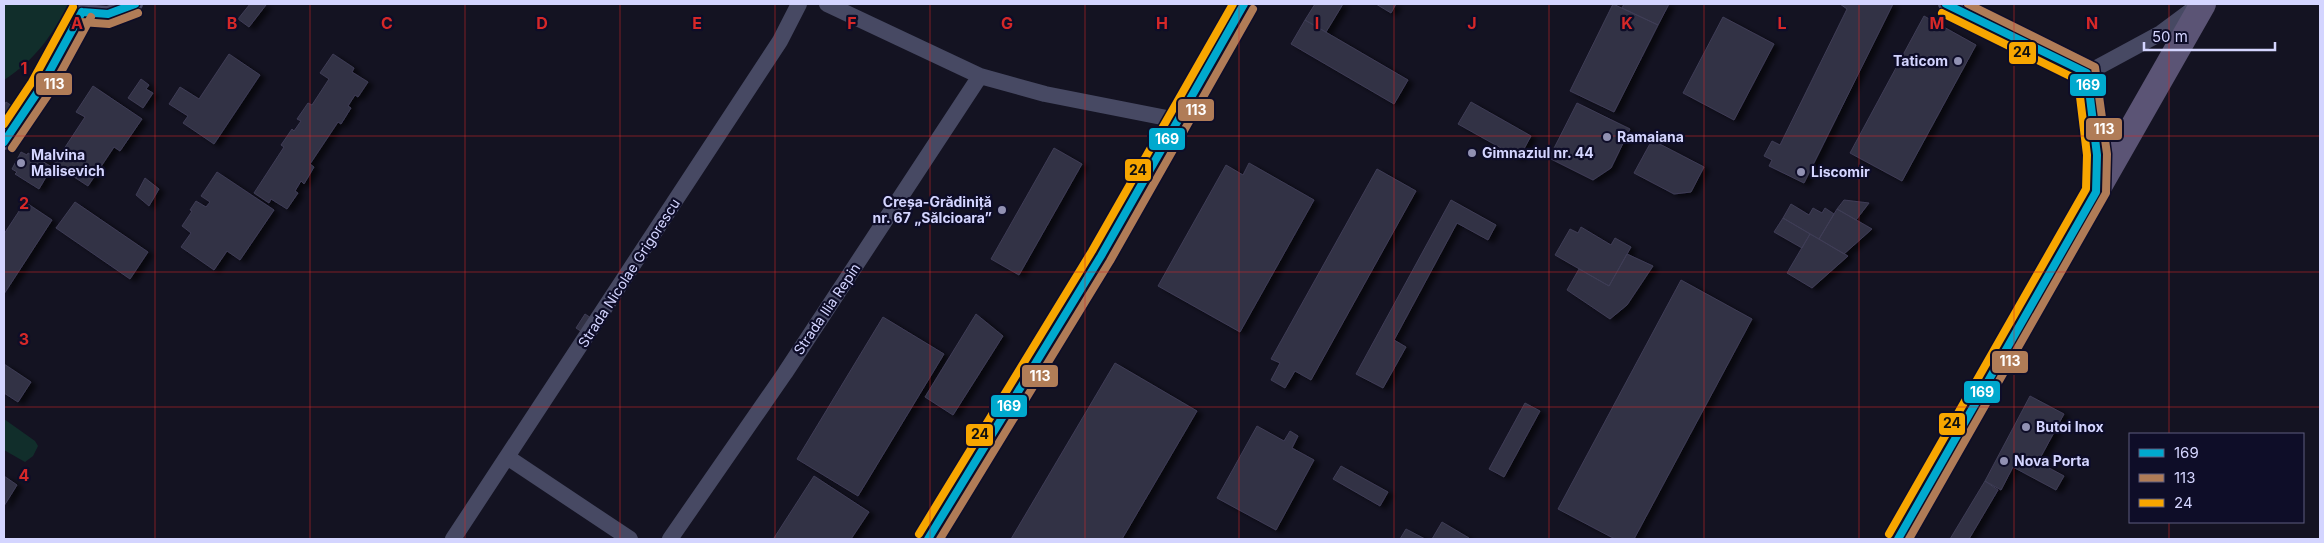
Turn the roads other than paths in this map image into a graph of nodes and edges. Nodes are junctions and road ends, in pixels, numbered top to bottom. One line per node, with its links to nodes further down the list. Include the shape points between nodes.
1 (135, 4): 7 (street, via 108,14)
2 (799, 4): 13 (street, Strada Nicolae Grigorescu, via 775,49)
3 (827, 4): 9 (street)
4 (1244, 4): 10 (street)
5 (1946, 4): 8 (street)
6 (2202, 4): 8 (street, via 2161,33); 12 (main road)
7 (83, 8): 11 (street, via 41,87)
8 (2087, 73): 12 (street, via 2097,155)
9 (980, 76): 10 (street, via 1045,94); 16 (street, Strada Ilia Repin, via 785,373)
10 (1177, 120): 17 (street, via 1101,256)
11 (4, 142)
12 (2096, 192): 18 (main road)
13 (507, 457): 14 (street, Strada Nicolae Grigorescu); 15 (street)
14 (453, 539)
15 (630, 539)
16 (670, 539)
17 (928, 539)
18 (1898, 539)

